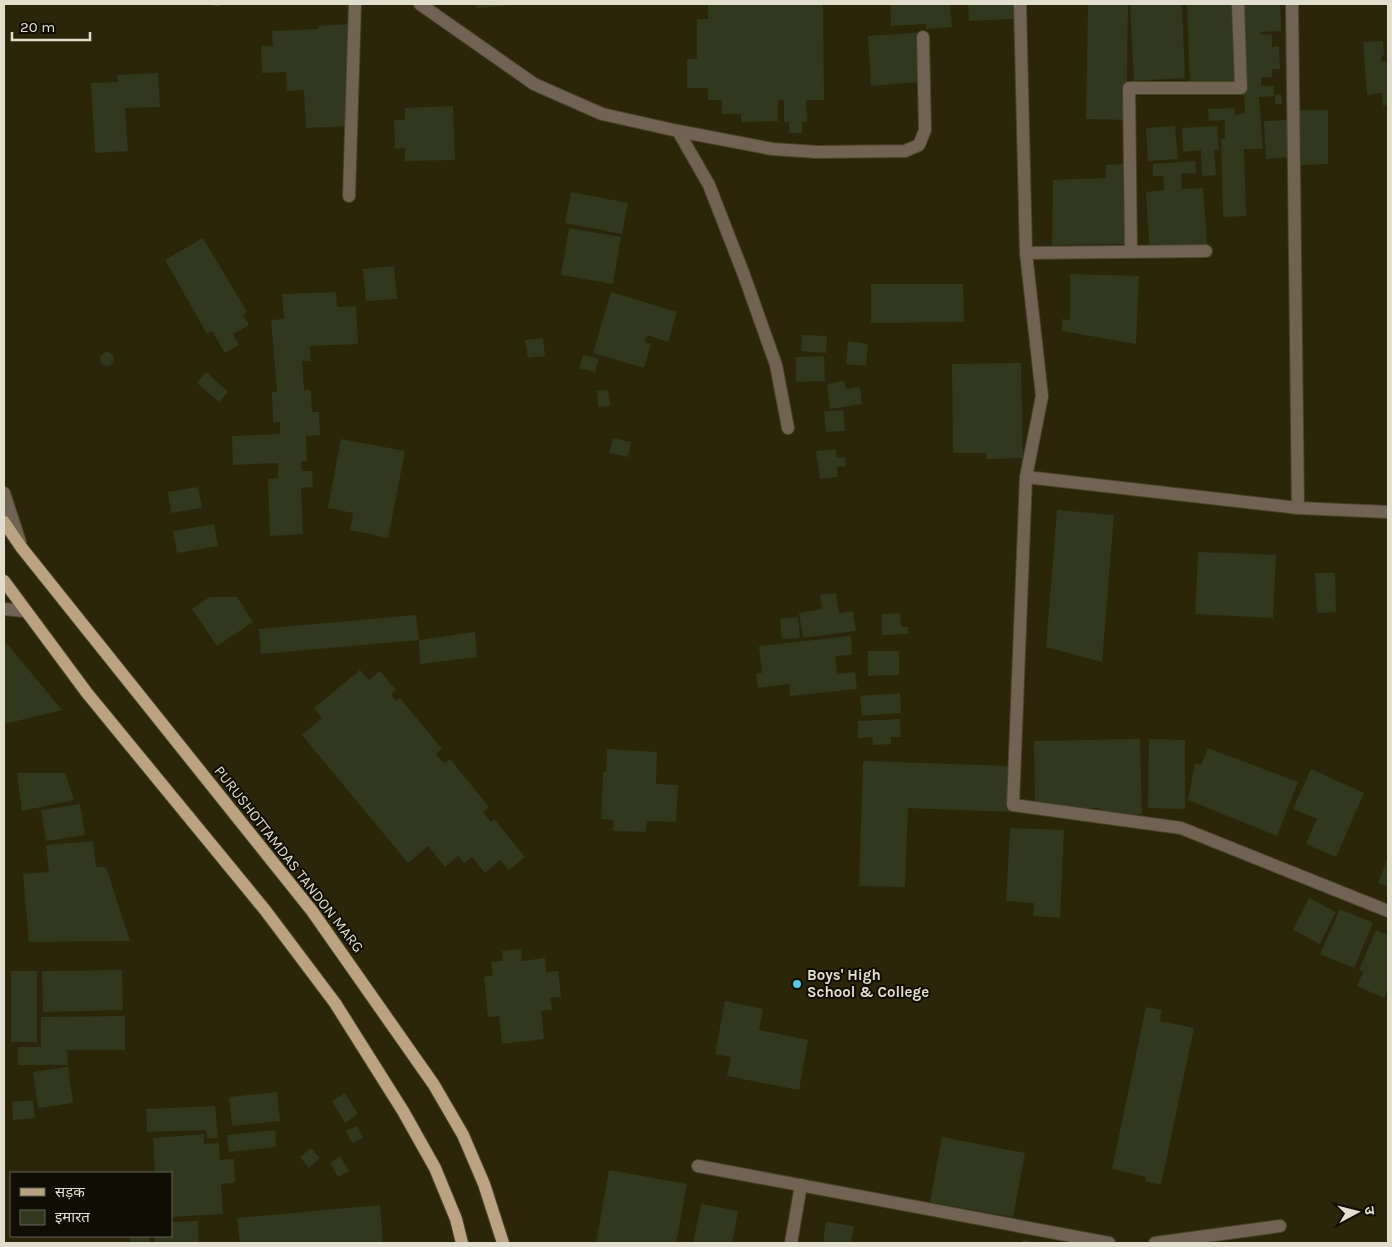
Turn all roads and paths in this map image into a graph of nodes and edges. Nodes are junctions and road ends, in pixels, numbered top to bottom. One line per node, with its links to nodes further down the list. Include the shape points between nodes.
1 (355, 4): 8 (street)
2 (420, 4): 7 (street, via 534,84 602,114)
3 (1020, 4): 11 (street)
4 (1238, 4): 10 (street, via 1241,88 1129,88)
5 (1292, 4): 15 (street)
6 (923, 38): 7 (street, via 925,130 918,145 906,151 818,152 772,148)
7 (678, 132): 12 (street, via 709,185 744,275 776,365)
8 (349, 196)
9 (1206, 251): 10 (street)
10 (1132, 252): 11 (street)
11 (1026, 253): 13 (street, via 1042,396)
12 (788, 428)
13 (1026, 477): 15 (street); 22 (street, via 1013,805 1181,828)
14 (4, 492): 18 (street)
15 (1298, 508): 16 (street)
16 (1388, 512)
17 (4, 522): 18 (main road, PURUSHOTTAMDAS TANDON MARG)
18 (21, 547): 27 (main road, PURUSHOTTAMDAS TANDON MARG, via 312,911 434,1085 463,1135 484,1184)
19 (4, 581): 21 (main road)
20 (4, 609): 21 (street)
21 (24, 611): 26 (main road, via 265,910 335,1003 435,1168)
22 (1388, 911)
23 (698, 1166): 24 (street)
24 (801, 1185): 28 (street); 29 (street)
25 (1280, 1226): 30 (street)
26 (462, 1243)
27 (503, 1243)
28 (791, 1243)
29 (1109, 1243)
30 (1155, 1243)

